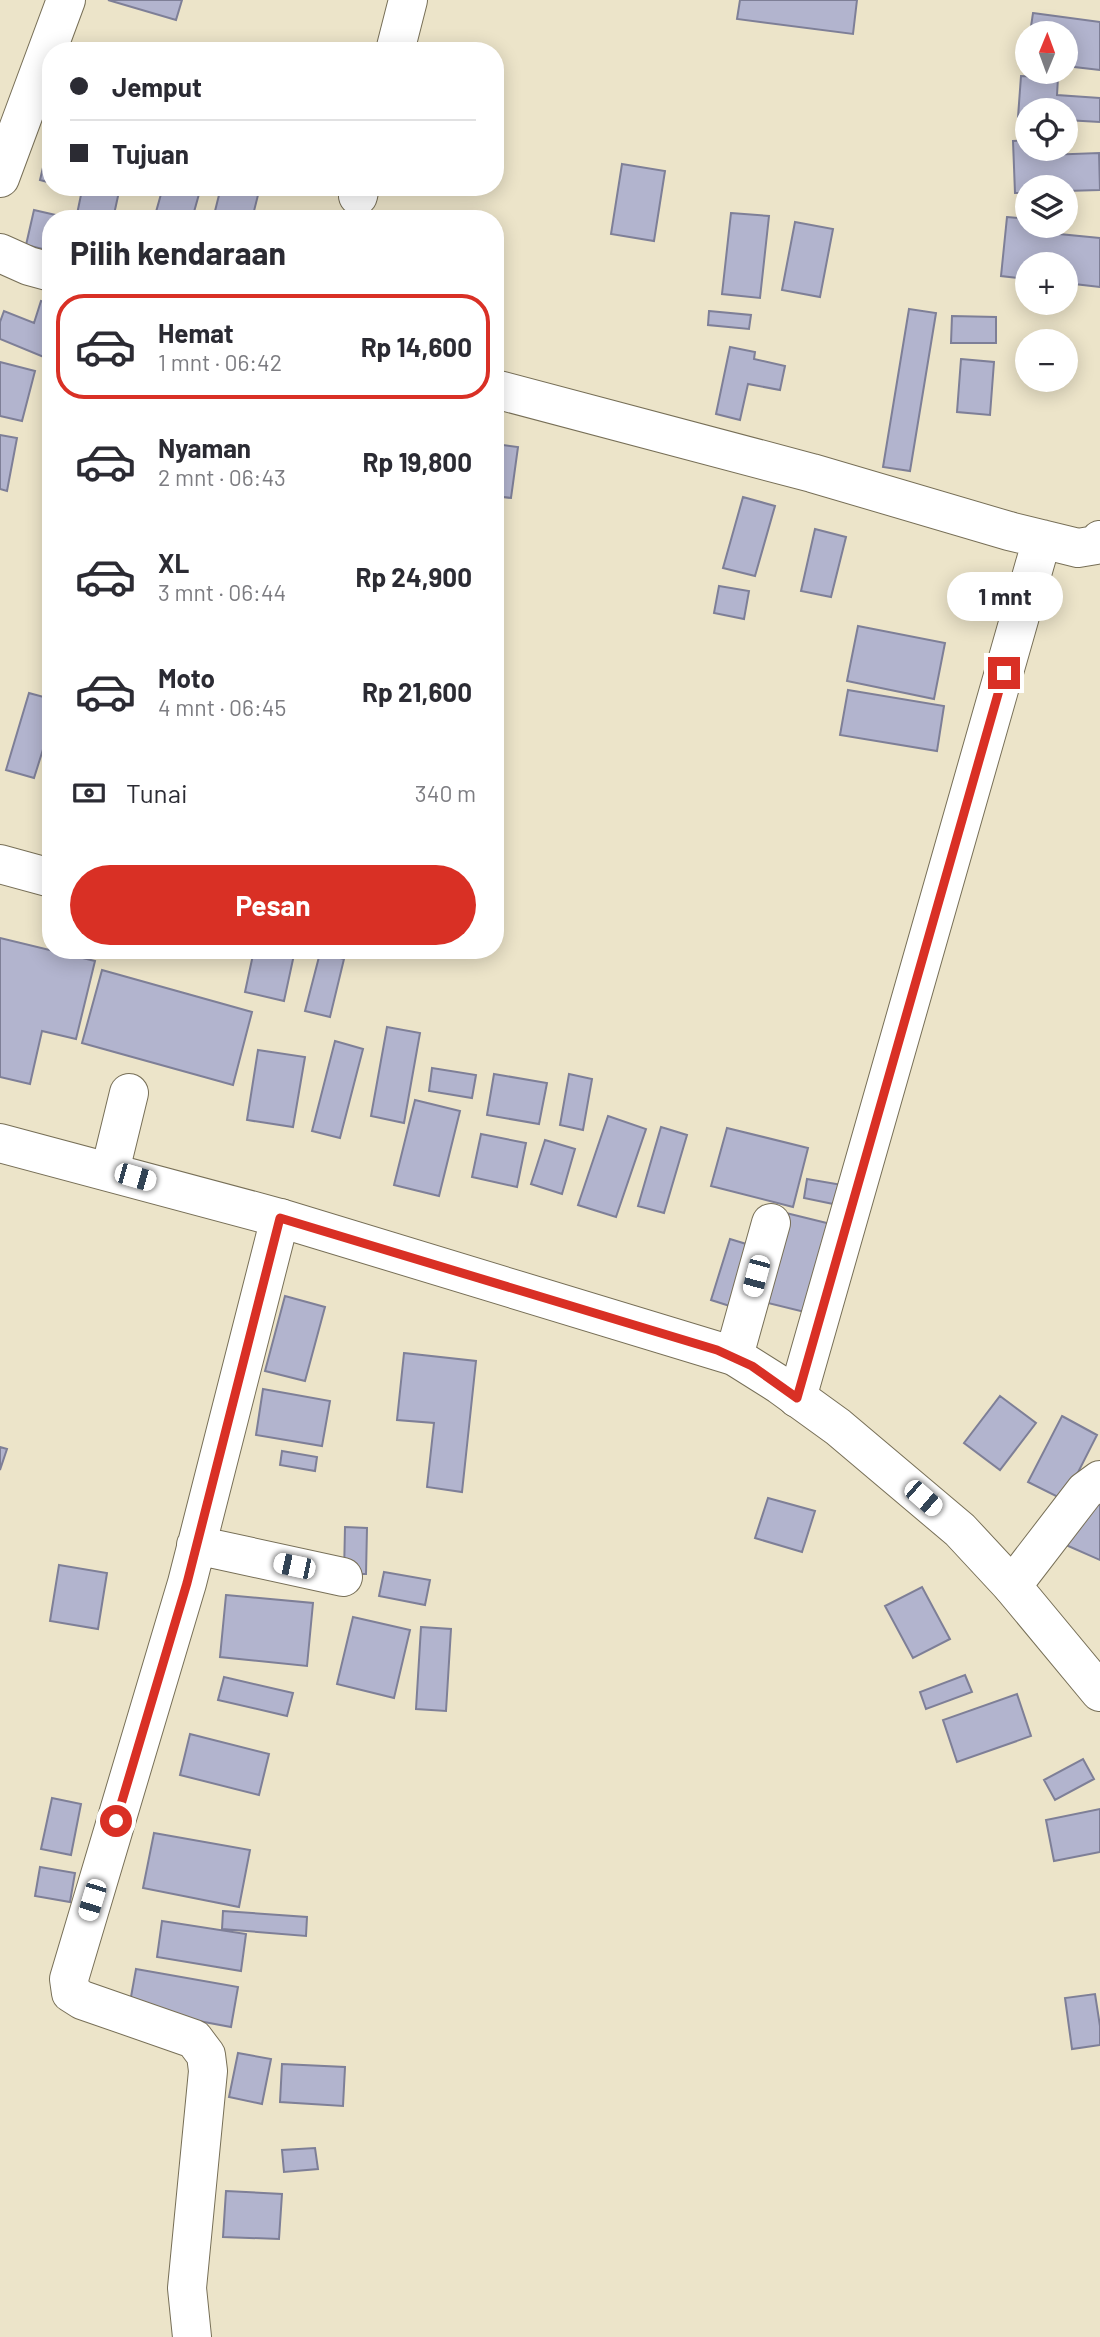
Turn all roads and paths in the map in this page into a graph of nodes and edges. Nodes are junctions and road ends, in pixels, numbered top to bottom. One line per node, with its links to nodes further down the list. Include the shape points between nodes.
1 (66, 0): 3 (main road)
2 (408, 0): 4 (main road)
3 (50, 42)
4 (397, 42)
5 (42, 65): 6 (main road)
6 (0, 178)
7 (0, 253): 8 (main road)
8 (42, 270)
9 (504, 391): 10 (main road)
10 (1042, 539): 11 (main road, via 1078,548); 20 (main road)
11 (1100, 540)
12 (0, 864): 13 (main road)
13 (42, 876)
14 (129, 1093): 16 (main road)
15 (0, 1143): 16 (main road)
16 (110, 1171): 17 (main road)
17 (280, 1218): 19 (main road); 22 (main road)
18 (771, 1223): 19 (main road)
19 (734, 1356): 20 (main road)
20 (797, 1398): 24 (main road, via 960,1530)
21 (1100, 1480): 24 (main road, via 1085,1491)
22 (196, 1545): 23 (main road); 26 (main road, via 69,1979 71,1993 82,2000 194,2039 206,2055 187,2288)
23 (343, 1577)
24 (1012, 1586): 25 (main road)
25 (1100, 1692)
26 (192, 2337)

